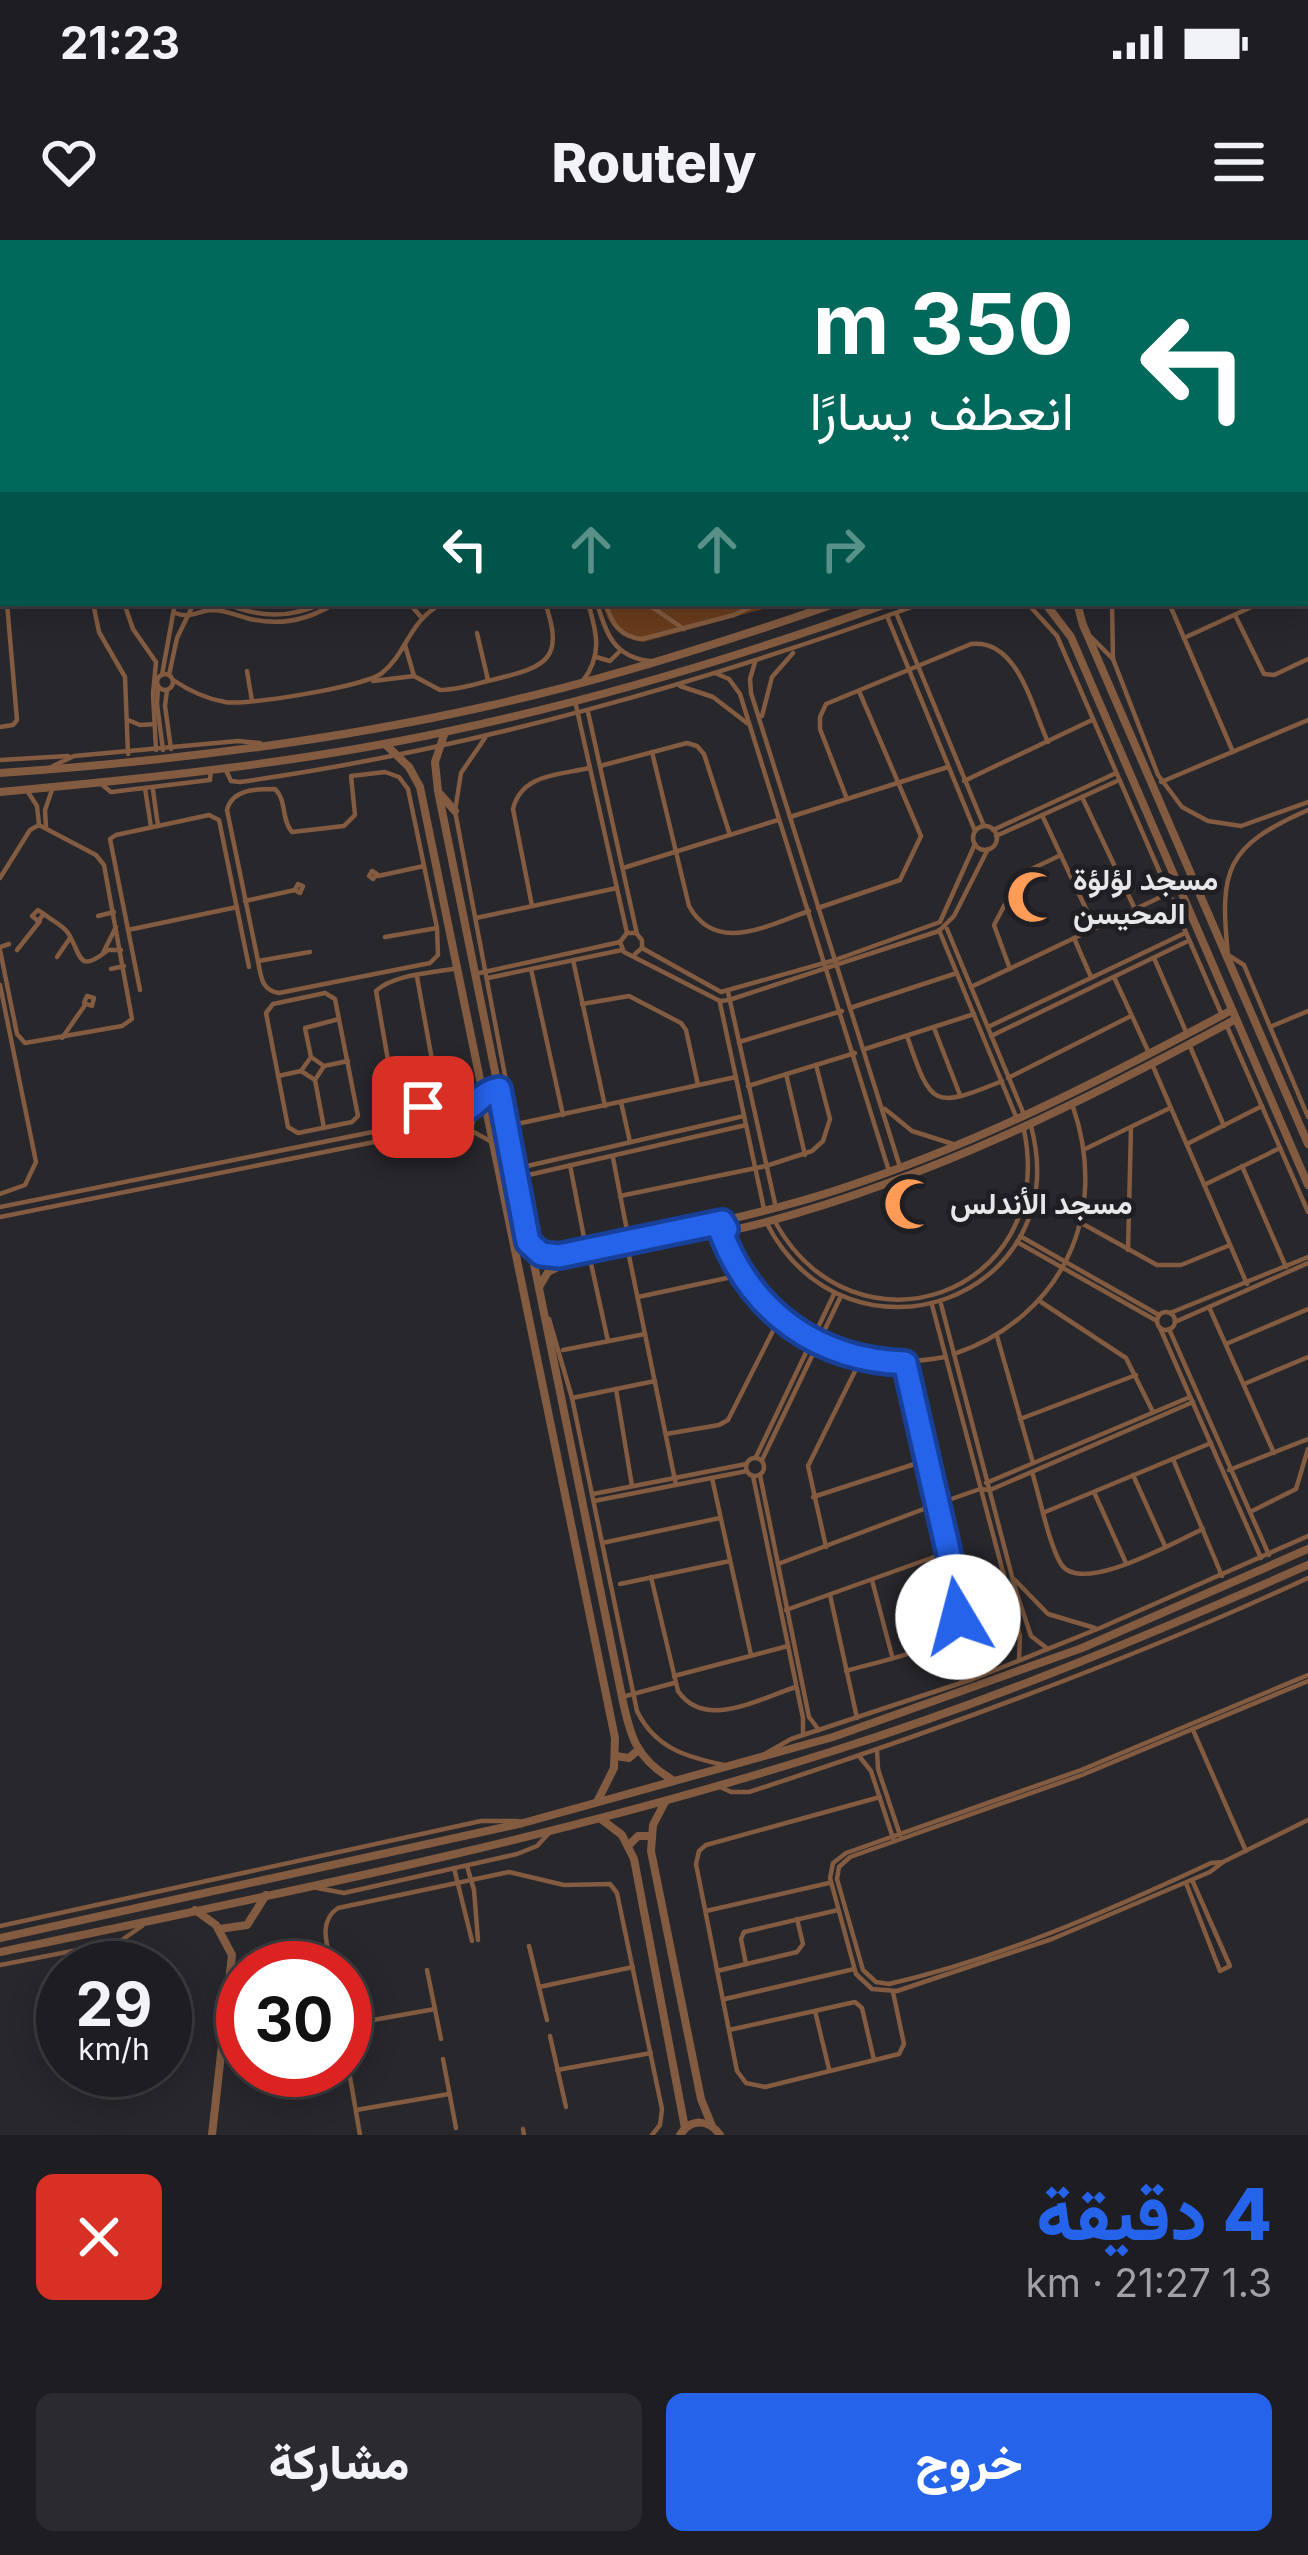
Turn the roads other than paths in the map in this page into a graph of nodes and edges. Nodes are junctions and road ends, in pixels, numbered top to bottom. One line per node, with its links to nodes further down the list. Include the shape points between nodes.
1 (7, 606): 71 (street, via 17,720)
2 (94, 606): 67 (street, via 125,677)
3 (125, 606): 70 (street, via 156,662)
4 (175, 606): 28 (street)
5 (193, 606): 32 (street)
6 (233, 606): 7 (street, via 283,616)
7 (313, 606)
8 (329, 606): 27 (street, via 285,622)
9 (412, 606): 34 (street)
10 (438, 606): 34 (street)
11 (546, 606): 55 (street, via 554,640 549,657 535,669)
12 (589, 606): 42 (street)
13 (598, 606): 41 (street)
14 (607, 606): 35 (street, via 616,627 635,639)
15 (650, 606): 35 (street)
16 (733, 606): 30 (street)
17 (752, 606): 30 (street)
18 (828, 606): 45 (street)
19 (881, 606): 66 (street)
20 (915, 606): 29 (street)
21 (1031, 606): 68 (street, via 1057,636)
22 (1050, 606): 154 (street, via 1071,637)
23 (1078, 606): 36 (street)
24 (1112, 606): 43 (street)
25 (1170, 606): 38 (street)
26 (1254, 606): 31 (street)
27 (214, 607): 32 (street)
28 (175, 613): 32 (street); 54 (street, via 162,660)
29 (896, 613): 33 (street); 47 (street)
30 (734, 615): 35 (street)
31 (1235, 615): 38 (street); 44 (street, via 1262,672 1274,675)
32 (190, 616): 54 (street)
33 (887, 616): 40 (street); 49 (street)
34 (422, 617): 39 (street)
35 (684, 629)
36 (1085, 632): 43 (street); 153 (street)
37 (478, 633): 55 (street)
38 (1184, 638): 84 (street)
39 (405, 639): 48 (street); 53 (street)
40 (800, 648): 46 (street); 73 (street, via 767,687)
41 (620, 651): 42 (street, via 610,661); 45 (street)
42 (596, 657): 57 (street)
43 (1113, 659): 102 (street)
44 (1308, 659)
45 (656, 662): 57 (street)
46 (755, 662): 51 (street); 60 (street)
47 (915, 666): 49 (street); 77 (street, via 971,644 1000,649); 99 (street)
48 (388, 667): 52 (street); 56 (street)
49 (907, 669): 61 (street); 92 (street)
50 (247, 671): 65 (street)
51 (715, 673): 59 (street); 64 (street)
52 (396, 676): 53 (street); 56 (street)
53 (414, 676): 55 (street, via 440,691)
54 (168, 677): 58 (street); 62 (street); 63 (street)
55 (488, 681)
56 (368, 682): 65 (street)
57 (581, 683): 76 (street)
58 (158, 686): 62 (street); 81 (street)
59 (674, 686): 66 (street); 72 (street, via 720,701)
60 (750, 688): 64 (street); 73 (street)
61 (858, 688): 104 (street); 110 (street, via 832,699 820,717)
62 (169, 689): 63 (street); 79 (street)
63 (186, 689): 65 (street, via 222,702)
64 (739, 691): 72 (street)
65 (252, 701)
66 (581, 705): 74 (street); 75 (street); 91 (street); 94 (street)
67 (128, 719): 70 (street); 85 (street)
68 (1092, 719): 77 (street); 98 (street)
69 (1308, 720): 84 (street)
70 (155, 724): 81 (street)
71 (0, 727)
72 (751, 728): 115 (street)
73 (763, 728): 114 (street)
74 (445, 732): 78 (street); 82 (street)
75 (486, 736): 82 (street); 112 (street, via 461,773)
76 (289, 741): 80 (street); 88 (street)
77 (1048, 742): 99 (street)
78 (385, 744): 87 (street); 88 (street)
79 (171, 745): 80 (street); 81 (street)
80 (266, 745): 90 (street); 95 (street)
81 (160, 748): 85 (street)
82 (437, 748): 87 (street); 97 (street)
83 (652, 752): 91 (street); 122 (street, via 687,743 701,750); 126 (street)
84 (1233, 752): 102 (street)
85 (128, 754): 86 (street)
86 (74, 756): 89 (street); 95 (street)
87 (397, 757): 93 (street, via 240,782); 101 (street)
88 (292, 758): 90 (street)
89 (0, 760)
90 (269, 761): 93 (street)
91 (601, 766): 135 (street)
92 (949, 767): 100 (street); 104 (street)
93 (225, 768): 103 (street)
94 (592, 768): 138 (street); 144 (street, via 535,780 517,794)
95 (43, 770): 96 (street)
96 (0, 773)
97 (436, 776): 101 (street); 107 (street)
98 (1116, 777): 109 (street); 121 (street); 141 (street)
99 (963, 778): 100 (street); 119 (street)
100 (953, 779): 120 (street)
101 (418, 781): 131 (street)
102 (1161, 782): 116 (street, via 1197,816)
103 (148, 783): 105 (street); 118 (street)
104 (899, 783): 110 (street); 146 (street, via 921,832 906,874)
105 (53, 788): 106 (street); 117 (street)
106 (26, 790): 108 (street); 117 (street)
107 (438, 791): 112 (street); 190 (street)
108 (0, 792)
109 (1082, 796): 113 (street); 147 (street)
110 (847, 799): 114 (street)
111 (1308, 806): 116 (street); 123 (street)
112 (455, 811): 152 (street)
113 (1042, 815): 121 (street); 128 (street)
114 (790, 817): 146 (street)
115 (780, 820): 122 (street); 148 (street)
116 (1248, 825): 123 (street)
117 (43, 826): 127 (street, via 30,830); 132 (street)
118 (155, 826): 145 (street, via 217,818); 159 (street, via 110,839)
119 (984, 826): 120 (street); 121 (street)
120 (975, 832): 124 (street)
121 (995, 833): 125 (street)
122 (730, 835): 126 (street)
123 (1253, 839): 176 (street, via 1224,889)
124 (975, 844): 125 (street); 155 (street)
125 (988, 849): 155 (street)
126 (676, 851): 135 (street); 148 (street, via 688,905 712,931 746,933)
127 (16, 852): 129 (street); 137 (street)
128 (1061, 855): 158 (street); 188 (street, via 1021,874 994,925)
129 (25, 857)
130 (368, 861): 136 (street)
131 (437, 864): 133 (street); 185 (street)
132 (104, 865): 134 (street); 149 (street)
133 (424, 866): 136 (street); 143 (street, via 409,789 395,774 352,775 352,822 301,833 286,825 279,791 237,794 227,810); 157 (street)
134 (93, 868)
135 (623, 868): 162 (street)
136 (373, 875): 140 (street)
137 (0, 878)
138 (618, 888): 144 (street); 160 (street)
139 (295, 890): 143 (street)
140 (370, 890)
141 (1168, 893): 147 (street); 161 (street)
142 (27, 900): 150 (street)
143 (245, 901): 180 (street)
144 (532, 906): 152 (street)
145 (237, 908): 159 (street); 184 (street)
146 (818, 908): 181 (street)
147 (1135, 909): 158 (street)
148 (809, 911): 183 (street)
149 (114, 912): 151 (street); 156 (street)
150 (41, 915): 164 (street); 171 (street)
151 (98, 916)
152 (476, 918): 191 (street)
153 (1211, 918): 154 (street); 176 (street)
154 (1195, 925): 208 (street)
155 (941, 926): 181 (street); 189 (street); 195 (street)
156 (116, 927): 172 (street); 174 (street)
157 (437, 928): 163 (street); 180 (street, via 440,951 430,963 279,993 264,986)
158 (1095, 928): 165 (street)
159 (128, 929): 197 (street)
160 (627, 933): 162 (street); 168 (street)
161 (1185, 933): 166 (street); 194 (street)
162 (638, 934): 170 (street)
163 (386, 937)
164 (70, 938): 174 (street, via 84,961); 177 (street)
165 (1074, 938): 188 (street); 194 (street)
166 (1189, 941): 178 (street); 213 (street)
167 (10, 944): 169 (street)
168 (621, 946): 175 (street); 179 (street); 191 (street)
169 (0, 948): 222 (street, via 18,1037 28,1044)
170 (642, 948): 175 (street); 199 (street)
171 (17, 950)
172 (121, 950): 174 (street); 182 (street)
173 (310, 952): 180 (street)
174 (103, 953)
175 (635, 954): 202 (street)
176 (1228, 955): 206 (street)
177 (57, 957)
178 (1154, 958): 193 (street); 223 (street)
179 (573, 960): 187 (street); 203 (street)
180 (257, 961)
181 (836, 964): 183 (street); 204 (street)
182 (124, 966): 186 (street); 218 (street, via 133,1016)
183 (827, 967): 200 (street); 201 (street); 204 (street)
184 (249, 968)
185 (458, 968): 192 (street); 242 (street)
186 (111, 969)
187 (531, 969): 191 (street); 251 (street)
188 (1010, 969): 195 (street)
189 (957, 973): 204 (street); 207 (street)
190 (475, 974): 191 (street); 241 (street)
191 (487, 975): 258 (street)
192 (417, 976): 238 (street, via 432,1060); 238 (street, via 380,985 375,994 390,1072 400,1084)
193 (1114, 977): 209 (street); 221 (street)
194 (1091, 978): 215 (street)
195 (971, 987): 215 (street)
196 (0, 988): 286 (street, via 36,1162 22,1187)
197 (140, 990)
198 (79, 991): 211 (street, via 87,996)
199 (718, 991): 200 (street); 202 (street)
200 (728, 992): 201 (street)
201 (729, 1000): 202 (street); 224 (street)
202 (720, 1001): 235 (street)
203 (583, 1004): 239 (street, via 625,995 681,1023); 247 (street)
204 (846, 1009): 224 (street); 225 (street); 226 (street)
205 (1308, 1011): 216 (street)
206 (1258, 1012): 216 (street); 268 (street)
207 (974, 1014): 217 (street); 236 (street)
208 (1234, 1014): 213 (street); 285 (street)
209 (1132, 1016): 228 (street); 236 (street)
210 (339, 1019): 227 (street, via 306,1027); 229 (street); 234 (street, via 328,993 269,1006)
211 (73, 1020): 219 (street); 222 (street)
212 (107, 1020): 218 (street)
213 (1224, 1020): 223 (street); 248 (street)
214 (56, 1027): 222 (street)
215 (988, 1027): 221 (street)
216 (1270, 1027): 253 (street)
217 (934, 1028): 220 (street); 243 (street)
218 (103, 1030): 219 (street)
219 (83, 1034): 222 (street)
220 (907, 1036): 225 (street); 243 (street, via 928,1090)
221 (991, 1036): 236 (street)
222 (60, 1039)
223 (1188, 1040): 228 (street); 259 (street)
224 (739, 1042): 240 (street)
225 (864, 1049): 246 (street)
226 (855, 1053): 230 (street); 275 (street)
227 (310, 1057): 231 (street); 232 (street)
228 (1151, 1059): 244 (street); 249 (street)
229 (348, 1060): 231 (street); 261 (street, via 358,1116)
230 (816, 1065): 233 (street); 273 (street, via 829,1127)
231 (324, 1066): 237 (street)
232 (301, 1071): 234 (street); 237 (street)
233 (786, 1074): 240 (street); 273 (street)
234 (278, 1076): 261 (street, via 288,1127)
235 (736, 1077): 239 (street); 252 (street)
236 (1005, 1079): 243 (street); 256 (street)
237 (315, 1080): 261 (street)
238 (414, 1084): 254 (street); 255 (street)
239 (698, 1085): 245 (street)
240 (748, 1086): 277 (street)
241 (499, 1089): 242 (street); 258 (street)
242 (484, 1092): 250 (street); 264 (street)
243 (962, 1097)
244 (1077, 1101): 256 (street); 271 (street)
245 (621, 1102): 247 (street); 265 (street)
246 (881, 1105): 266 (street, via 912,1131); 272 (street)
247 (604, 1106): 251 (street)
248 (1262, 1106): 259 (street); 270 (street)
249 (1170, 1108): 260 (street); 267 (street)
250 (467, 1109): 254 (street); 262 (street)
251 (562, 1115): 258 (street)
252 (744, 1116): 257 (street); 265 (street)
253 (1308, 1117)
254 (432, 1120): 255 (street)
255 (414, 1124): 263 (street)
256 (1025, 1124): 266 (street); 292 (street); 292 (street, via 1029,1180 1016,1228 985,1268 950,1290 885,1300 837,1286 798,1256); 296 (street, via 1037,1151 1036,1189)
257 (746, 1125): 274 (street); 281 (street)
258 (511, 1126): 279 (street); 294 (street)
259 (1224, 1126): 267 (street)
260 (1131, 1127): 271 (street); 300 (street)
261 (324, 1128): 263 (street)
262 (470, 1130): 264 (street); 291 (street, via 444,1128)
263 (327, 1141): 288 (street)
264 (493, 1142): 354 (street)
265 (630, 1142): 269 (street)
266 (959, 1144): 280 (street)
267 (1186, 1144): 284 (street)
268 (1308, 1144)
269 (611, 1147): 274 (street); 279 (street)
270 (1280, 1148): 278 (street); 290 (street)
271 (1085, 1149): 293 (street)
272 (896, 1154): 275 (street); 280 (street)
273 (805, 1155): 277 (street)
274 (612, 1156): 276 (street); 287 (street)
275 (886, 1158): 282 (street)
276 (570, 1165): 283 (street); 301 (street)
277 (766, 1166): 281 (street); 289 (street)
278 (1242, 1166): 284 (street); 305 (street)
279 (523, 1167): 283 (street)
280 (900, 1167): 282 (street)
281 (755, 1168): 287 (street); 292 (street)
282 (889, 1171): 289 (street)
283 (524, 1176): 294 (street)
284 (1204, 1185): 298 (street)
285 (1308, 1185)
286 (0, 1193)
287 (620, 1196): 299 (street)
288 (0, 1207)
289 (776, 1208): 292 (street)
290 (1308, 1212)
291 (0, 1217)
292 (768, 1217): 295 (street); 309 (street, via 800,1270)
293 (1081, 1223): 300 (street); 304 (street)
294 (525, 1227): 297 (street)
295 (723, 1228): 299 (street); 306 (street)
296 (1018, 1239): 304 (street); 312 (street, via 985,1278)
297 (528, 1242): 303 (street); 308 (street)
298 (1231, 1245): 300 (street, via 1169,1267); 307 (street)
299 (628, 1246): 301 (street); 310 (street)
300 (1128, 1250)
301 (588, 1254): 303 (street); 324 (street)
302 (1308, 1260): 305 (street); 314 (street)
303 (558, 1261): 308 (street)
304 (1064, 1265): 311 (street); 319 (street)
305 (1286, 1267): 307 (street)
306 (741, 1275): 310 (street); 318 (street)
307 (1247, 1284): 317 (street)
308 (538, 1294): 316 (street)
309 (837, 1296): 313 (street, via 878,1308); 325 (street)
310 (638, 1298): 322 (street)
311 (1039, 1300): 323 (street); 333 (street, via 1126,1358)
312 (941, 1302): 313 (street); 328 (street)
313 (932, 1305): 329 (street)
314 (1210, 1307): 320 (street); 326 (street)
315 (1308, 1309): 326 (street)
316 (541, 1310): 327 (street); 351 (street)
317 (1170, 1313): 319 (street); 320 (street)
318 (779, 1319): 325 (street); 342 (street, via 728,1420)
319 (1158, 1322): 321 (street); 338 (street)
320 (1174, 1322): 321 (street)
321 (1169, 1330): 353 (street)
322 (645, 1334): 324 (street); 334 (street)
323 (997, 1336): 328 (street); 340 (street)
324 (608, 1341): 327 (street)
325 (815, 1342): 331 (street); 347 (street)
326 (1226, 1345): 335 (street)
327 (560, 1350): 337 (street)
328 (953, 1354): 359 (street)
329 (945, 1357): 332 (street); 360 (street)
330 (1308, 1357): 335 (street)
331 (861, 1359): 332 (street); 363 (street, via 810,1456)
332 (905, 1363): 348 (street)
333 (1136, 1375): 339 (street); 340 (street)
334 (655, 1381): 336 (street); 342 (street)
335 (1244, 1384): 346 (street)
336 (616, 1389): 337 (street); 358 (street)
337 (572, 1397): 362 (street)
338 (1192, 1399): 339 (street); 341 (street); 344 (street)
339 (1153, 1412): 341 (street)
340 (1020, 1419): 350 (street)
341 (1142, 1420): 350 (street)
342 (666, 1434): 357 (street)
343 (1308, 1439): 346 (street)
344 (1211, 1443): 349 (street); 353 (street)
345 (1308, 1449): 366 (street, via 1296,1489)
346 (1274, 1453): 353 (street)
347 (759, 1459): 352 (street); 352 (street, via 764,1468)
348 (927, 1460): 363 (street); 364 (street)
349 (1173, 1460): 355 (street); 368 (street)
350 (1033, 1468): 359 (street); 365 (street)
351 (575, 1470): 354 (street); 406 (street)
352 (751, 1471): 356 (street); 357 (street); 378 (street); 391 (street)
353 (1227, 1471): 366 (street); 375 (street)
354 (562, 1472): 415 (street)
355 (1133, 1475): 361 (street); 371 (street)
356 (712, 1478): 357 (street); 367 (street)
357 (675, 1481): 358 (street); 362 (street)
358 (632, 1486): 362 (street)
359 (989, 1486): 360 (street); 380 (street)
360 (980, 1489): 364 (street); 390 (street)
361 (1094, 1492): 365 (street); 377 (street)
362 (593, 1497): 370 (street)
363 (813, 1497): 372 (street)
364 (937, 1504): 372 (street); 374 (street)
365 (1045, 1512): 377 (street, via 1069,1571 1088,1576)
366 (1250, 1512): 375 (street)
367 (720, 1518): 370 (street); 376 (street)
368 (1202, 1529): 371 (street); 381 (street)
369 (1308, 1536): 375 (street)
370 (602, 1543): 406 (street)
371 (1165, 1546): 377 (street)
372 (826, 1547): 378 (street)
373 (1308, 1550): 387 (street)
374 (948, 1552): 384 (street); 399 (street, via 960,1605 953,1629 939,1642)
375 (1265, 1557): 381 (street)
376 (730, 1561): 382 (street); 398 (street)
377 (1126, 1562)
378 (778, 1564): 391 (street)
379 (1308, 1565): 389 (street)
380 (1012, 1576): 395 (street, via 1048,1614); 397 (street, via 1031,1636)
381 (1222, 1576): 393 (street)
382 (651, 1577): 385 (street); 404 (street)
383 (1308, 1578): 414 (street, via 1122,1660)
384 (872, 1580): 386 (street); 399 (street)
385 (620, 1584)
386 (830, 1594): 391 (street); 401 (street)
387 (1209, 1595): 388 (street); 389 (street)
388 (1196, 1601): 392 (street); 394 (street)
389 (1214, 1606): 392 (street)
390 (1011, 1607): 400 (street); 402 (street, via 999,1646)
391 (784, 1611): 396 (street); 409 (street)
392 (1200, 1612): 422 (street, via 940,1715)
393 (1138, 1613): 394 (street); 395 (street)
394 (1143, 1624): 416 (street, via 873,1725)
395 (1100, 1628): 397 (street)
396 (788, 1646): 398 (street); 405 (street)
397 (1048, 1649): 400 (street)
398 (751, 1655): 404 (street)
399 (892, 1656): 401 (street)
400 (1018, 1661): 402 (street)
401 (846, 1671): 408 (street)
402 (973, 1678): 408 (street)
403 (1308, 1678): 407 (street)
404 (675, 1679): 405 (street, via 685,1702 708,1712); 406 (street)
405 (796, 1687): 411 (street)
406 (627, 1696): 413 (street); 418 (street, via 658,1741)
407 (1261, 1699): 410 (street); 412 (street)
408 (857, 1718): 409 (street)
409 (819, 1730): 411 (street)
410 (1193, 1730): 412 (street); 437 (street)
411 (802, 1735): 416 (street)
412 (1145, 1747): 435 (street)
413 (637, 1750): 415 (street); 420 (street)
414 (877, 1750): 417 (street); 419 (street)
415 (616, 1756): 427 (street)
416 (762, 1756): 418 (street)
417 (860, 1756): 419 (street); 422 (street, via 749,1792)
418 (724, 1765): 420 (street)
419 (873, 1767): 421 (street)
420 (673, 1779): 423 (street)
421 (880, 1785): 425 (street); 435 (street)
422 (718, 1786): 426 (street)
423 (641, 1789): 424 (street); 428 (street)
424 (623, 1794): 427 (street); 429 (street)
425 (880, 1797): 435 (street); 452 (street, via 702,1847 696,1859)
426 (665, 1801): 428 (street); 434 (street)
427 (597, 1802): 432 (street)
428 (645, 1807): 429 (street)
429 (628, 1811): 430 (street)
430 (599, 1819): 433 (street); 436 (street)
431 (1308, 1820): 437 (street)
432 (523, 1823): 455 (street, via 481,1821); 457 (street)
433 (551, 1831): 439 (street, via 527,1852); 444 (street)
434 (651, 1836): 436 (street); 487 (street)
435 (894, 1839): 442 (street, via 839,1857); 467 (street, via 847,1859 837,1882 866,1974 885,1984)
436 (628, 1845): 489 (street, via 668,2023)
437 (1246, 1851): 438 (street)
438 (1223, 1862): 443 (street); 448 (street)
439 (467, 1866): 440 (street); 441 (street)
440 (454, 1868): 444 (street, via 339,1894); 445 (street)
441 (472, 1882): 445 (street); 446 (street); 463 (street, via 514,1872 564,1885 610,1884)
442 (830, 1882): 451 (street); 452 (street)
443 (1189, 1882): 443 (street, via 1220,1971 1226,1970 1230,1966); 448 (street)
444 (313, 1884): 447 (street)
445 (457, 1885): 449 (street); 458 (street, via 335,1910 325,1925)
446 (474, 1894): 449 (street); 449 (street, via 475,1940)
447 (266, 1895): 450 (street); 456 (street, via 247,1925)
448 (1151, 1895): 467 (street)
449 (459, 1897)
450 (195, 1910): 454 (street); 456 (street)
451 (838, 1910): 453 (street); 464 (street)
452 (706, 1911): 466 (street)
453 (797, 1919): 461 (street, via 744,1932); 461 (street, via 799,1951)
454 (146, 1921): 460 (street); 462 (street, via 119,1942)
455 (0, 1926)
456 (219, 1929): 490 (street, via 232,1961)
457 (0, 1938)
458 (328, 1941)
459 (529, 1946): 468 (street)
460 (0, 1952)
461 (746, 1964): 466 (street)
462 (0, 1965)
463 (633, 1967): 468 (street); 478 (street)
464 (854, 1969): 469 (street, via 867,1986); 470 (street)
465 (427, 1970): 471 (street)
466 (717, 1970): 470 (street)
467 (922, 1979): 469 (street)
468 (539, 1987): 474 (street)
469 (893, 1992): 480 (street, via 904,2048)
470 (723, 2000): 475 (street)
471 (435, 2008): 473 (street); 477 (street)
472 (815, 2011): 475 (street); 480 (street, via 860,2004); 482 (street)
473 (372, 2020)
474 (547, 2020)
475 (729, 2030): 482 (street, via 737,2071 750,2085)
476 (550, 2036): 481 (street)
477 (441, 2039)
478 (650, 2053): 481 (street); 492 (street, via 663,2114)
479 (443, 2060): 483 (street)
480 (874, 2061): 482 (street)
481 (557, 2070): 485 (street)
482 (829, 2072)
483 (449, 2094): 486 (street); 488 (street)
484 (354, 2097): 486 (street)
485 (566, 2107)
486 (356, 2110): 491 (street)
487 (712, 2126): 489 (street, via 698,2122); 493 (street)
488 (456, 2128)
489 (681, 2133)
490 (212, 2135)
491 (360, 2135)
492 (652, 2135)
493 (720, 2135)

